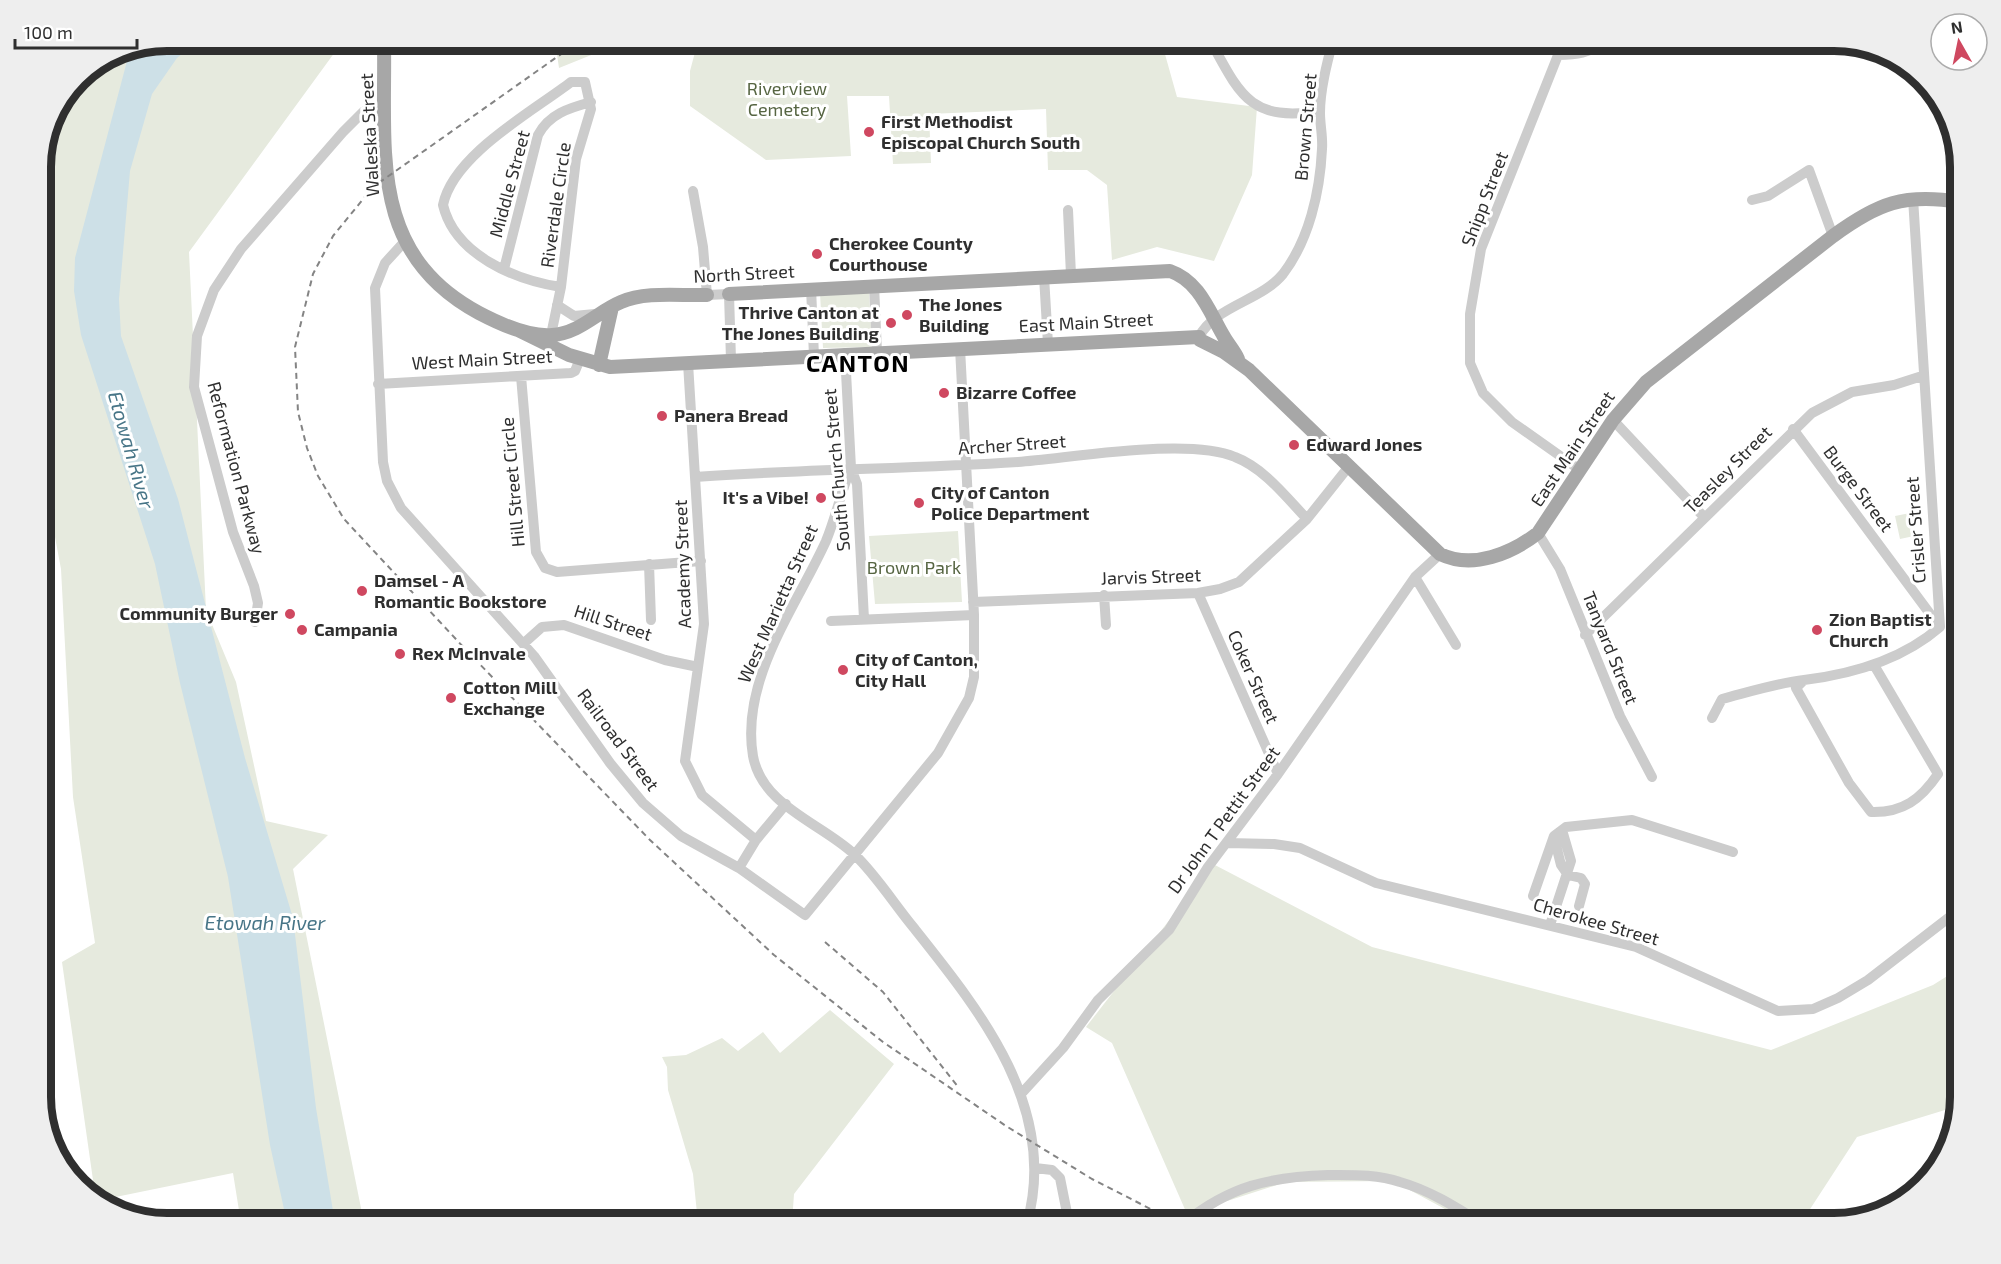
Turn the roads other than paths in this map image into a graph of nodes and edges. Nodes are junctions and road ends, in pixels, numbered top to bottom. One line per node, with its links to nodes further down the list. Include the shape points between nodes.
1 (384, 51): 8 (main road, Waleska Street)
2 (1216, 51): 9 (street, via 1239,92 1249,101 1263,109 1296,115)
3 (1331, 51): 9 (street, Brown Street)
4 (1560, 51): 6 (street, Shipp Street)
5 (1589, 51): 6 (street)
6 (1558, 55): 50 (street, Shipp Street, via 1481,249 1470,314 1470,363 1483,393 1512,422)
7 (591, 102): 17 (street, Middle Street, via 568,108 544,122); 17 (street, Riverdale Circle, via 585,82 572,82 480,152 454,177 445,194 442,206 453,231 486,260); 21 (street, Riverdale Circle, via 587,129 576,159)
8 (385, 104): 16 (main road, Waleska Street, via 388,191); 66 (street, Reformation Parkway, via 363,112 343,132 241,249 214,290 197,336 194,387 234,532 254,586 258,603)
9 (1320, 111): 27 (street, Brown Street, via 1321,168 1310,223 1300,244 1282,275 1270,286)
10 (693, 191): 24 (street)
11 (1912, 198): 13 (main road, East Main Street); 15 (main road, East Main Street, via 1879,206); 43 (street, Crisler Street)
12 (1752, 200): 15 (street, via 1768,196 1809,170)
13 (1950, 201)
14 (1068, 210): 18 (street)
15 (1833, 236): 45 (main road, East Main Street, via 1646,382)
16 (405, 241): 28 (main road, Waleska Street, via 431,279 453,298); 44 (street, Railroad Street, via 385,264 375,288)
17 (504, 269): 21 (street, Riverdale Circle, via 539,284)
18 (1071, 275): 19 (main road, North Street); 27 (main road, North Street, via 1163,270 1180,275)
19 (1044, 276): 20 (main road, North Street); 32 (street)
20 (874, 285): 22 (main road, North Street); 34 (street)
21 (561, 287): 25 (street)
22 (811, 288): 23 (main road, North Street); 36 (street)
23 (729, 294): 24 (street, North Street); 38 (street)
24 (706, 295): 26 (main road, North Street, via 640,298)
25 (557, 305): 26 (street, via 574,316); 30 (street)
26 (608, 310): 29 (main road, North Street); 41 (main road)
27 (1217, 319): 31 (street); 39 (main road, via 1222,335)
28 (518, 330): 30 (main road, Waleska Street); 37 (main road, West Main Street)
29 (570, 332): 30 (main road, Waleska Street)
30 (550, 335)
31 (1199, 337): 32 (main road, East Main Street); 39 (main road)
32 (1048, 344): 33 (main road, East Main Street)
33 (960, 348): 34 (main road, East Main Street); 47 (street)
34 (877, 352): 35 (main road, East Main Street)
35 (845, 353): 36 (main road, East Main Street); 49 (street, South Church Street)
36 (814, 356): 38 (main road, East Main Street)
37 (580, 359): 41 (main road, West Main Street); 42 (street, West Main Street, via 571,373)
38 (731, 360): 40 (main road, East Main Street)
39 (1240, 362): 48 (main road)
40 (688, 363): 41 (main road, West Main Street, via 626,367); 51 (street, Academy Street)
41 (599, 364)
42 (521, 376): 44 (street, West Main Street); 57 (street, Hill Street Circle, via 539,562 557,572)
43 (1922, 376): 46 (street, Teasley Street, via 1852,392 1812,413); 68 (street, Crisler Street)
44 (378, 384): 70 (street, Railroad Street, via 385,471 396,501)
45 (1613, 420): 50 (main road, East Main Street); 52 (street)
46 (1793, 429): 52 (street, Teasley Street); 68 (street, Burge Street)
47 (965, 465): 49 (street, Archer Street); 53 (street, Archer Street, via 1151,450 1221,453 1252,466); 61 (street)
48 (1350, 465): 53 (street, Jarvis Street); 55 (main road)
49 (851, 468): 51 (street, Archer Street); 64 (street, South Church Street, via 857,484); 78 (street, West Marietta Street, via 827,538 758,679 754,695 753,755 758,773 763,784)
50 (1580, 470): 54 (main road, East Main Street)
51 (696, 477): 56 (street, Academy Street)
52 (1704, 517): 69 (street, Teasley Street)
53 (1307, 519): 59 (street, Jarvis Street, via 1239,582)
54 (1538, 533): 55 (main road, East Main Street, via 1497,556 1461,560); 69 (street, Tanyard Street, via 1560,569)
55 (1440, 554): 58 (street, Dr John T Pettit Street)
56 (701, 561): 57 (street, Hill Street Circle); 73 (street, Academy Street, via 704,624)
57 (649, 564): 63 (street)
58 (1415, 577): 71 (street); 76 (street, Dr John T Pettit Street)
59 (1198, 593): 60 (street, Jarvis Street); 76 (street, Coker Street)
60 (1104, 595): 61 (street, Jarvis Street); 67 (street)
61 (973, 602): 62 (street)
62 (974, 615): 64 (street); 83 (street, via 974,677 969,699 938,753)
63 (651, 620)
64 (864, 620): 65 (street)
65 (831, 621)
66 (255, 622)
67 (1106, 625)
68 (1940, 627): 72 (street, via 1924,641)
69 (1585, 635): 77 (street, Tanyard Street, via 1620,717)
70 (523, 644): 73 (street, Hill Street, via 542,627 564,625 665,660); 84 (street, Railroad Street, via 643,803 681,836)
71 (1456, 645)
72 (1874, 665): 74 (street); 74 (street, via 1938,774 1926,793 1890,813 1871,812 1849,783 1796,688)
73 (698, 667): 80 (street, Academy Street, via 686,747 688,770 702,795)
74 (1804, 680): 75 (street, via 1722,699)
75 (1712, 718)
76 (1278, 774): 81 (street, Dr John T Pettit Street)
77 (1652, 777)
78 (786, 804): 80 (street); 83 (street, West Marietta Street)
79 (1558, 833): 82 (street, via 1566,826 1641,821); 85 (street, via 1561,865); 86 (street)
80 (756, 840): 84 (street)
81 (1227, 843): 89 (street, Cherokee Street, via 1300,848 1376,883); 90 (street, Dr John T Pettit Street, via 1169,930 1098,1000)
82 (1733, 852)
83 (853, 854): 84 (street, Railroad Street, via 805,915); 90 (street, West Marietta Street, via 963,990)
84 (739, 868)
85 (1568, 876): 87 (street, via 1581,878 1585,884); 89 (street)
86 (1533, 896)
87 (1579, 906)
88 (1950, 917): 89 (street, Cherokee Street, via 1868,980 1838,998 1813,1009 1778,1011 1635,947)
89 (1550, 925)
90 (1021, 1094): 91 (street, West Marietta Street, via 1034,1139)
91 (1035, 1168): 92 (street, West Marietta Street); 93 (street, via 1052,1170 1060,1178)
92 (1030, 1213)
93 (1067, 1213)
94 (1199, 1213): 95 (street, via 1250,1184 1287,1176 1340,1175 1401,1182 1430,1193)
95 (1463, 1213)

